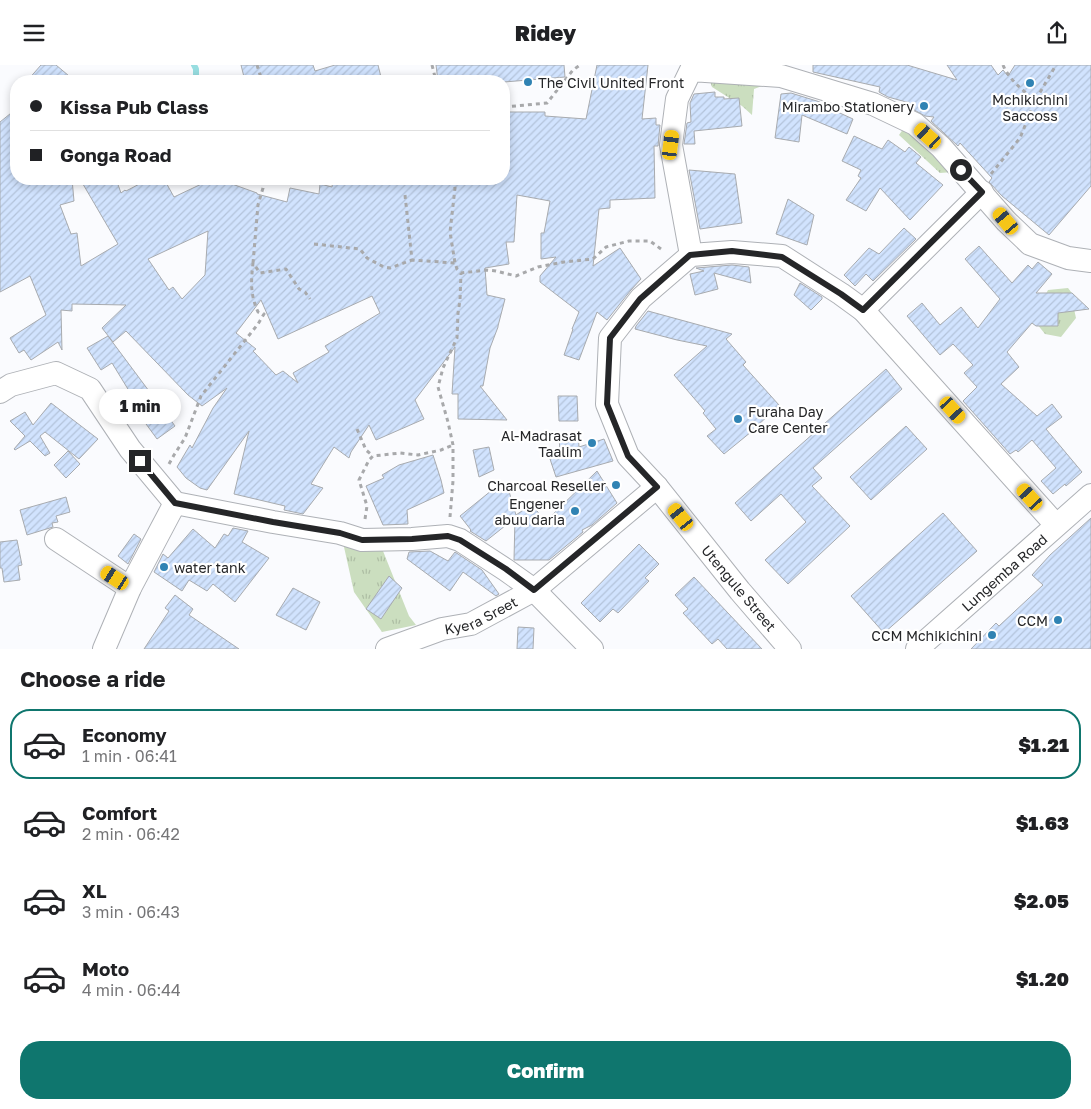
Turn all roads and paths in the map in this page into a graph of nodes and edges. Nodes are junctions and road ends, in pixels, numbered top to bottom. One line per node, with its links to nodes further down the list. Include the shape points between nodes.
1 (580, 65): 5 (path, via 547,103)
2 (1003, 65): 4 (path, via 1016,84)
3 (1056, 65): 4 (path)
4 (1034, 101): 8 (path, via 1020,138 992,173)
5 (510, 106)
6 (263, 185): 14 (path, via 258,205)
7 (455, 185): 15 (path, via 450,232)
8 (982, 192): 12 (street, via 1030,244 1068,258); 13 (street, via 915,124 873,104 781,76 691,70 677,99 671,145); 18 (street)
9 (405, 195): 11 (path)
10 (314, 244): 11 (path, via 360,249 367,258 390,268)
11 (412, 260): 15 (path)
12 (1091, 261)
13 (682, 262): 16 (path, via 650,241 629,241 606,247 593,259 538,267 516,276 486,270); 18 (street, via 732,251 782,257); 24 (street, Utengule Street, via 640,299 610,338 607,404 628,456)
14 (253, 263): 17 (path, via 260,273 286,269); 23 (path, via 253,301 258,312 264,314 201,396 185,437)
15 (455, 263): 16 (path)
16 (461, 273): 21 (path, via 457,338 438,387)
17 (310, 299)
18 (863, 310): 27 (street)
19 (0, 392): 23 (street, via 11,385 56,373 90,389 130,449)
20 (357, 429): 22 (path, via 366,450)
21 (452, 445): 22 (path, via 418,455); 28 (path, via 453,481)
22 (373, 456): 30 (path, via 360,480 367,506)
23 (159, 485): 26 (street)
24 (657, 487): 32 (street, Kyera Sreet); 36 (street, Utengule Street)
25 (1091, 495): 27 (street, Lungemba Road)
26 (175, 503): 30 (street, via 340,533); 31 (street)
27 (1056, 525): 37 (street, Lungemba Road)
28 (448, 536): 30 (street); 32 (street, via 460,540)
29 (56, 539): 31 (street)
30 (362, 540)
31 (130, 587): 33 (street)
32 (534, 590): 34 (street, Kyera Sreet, via 471,624 442,629); 35 (street)
33 (104, 649)
34 (387, 649)
35 (592, 649)
36 (790, 649)
37 (917, 649)

